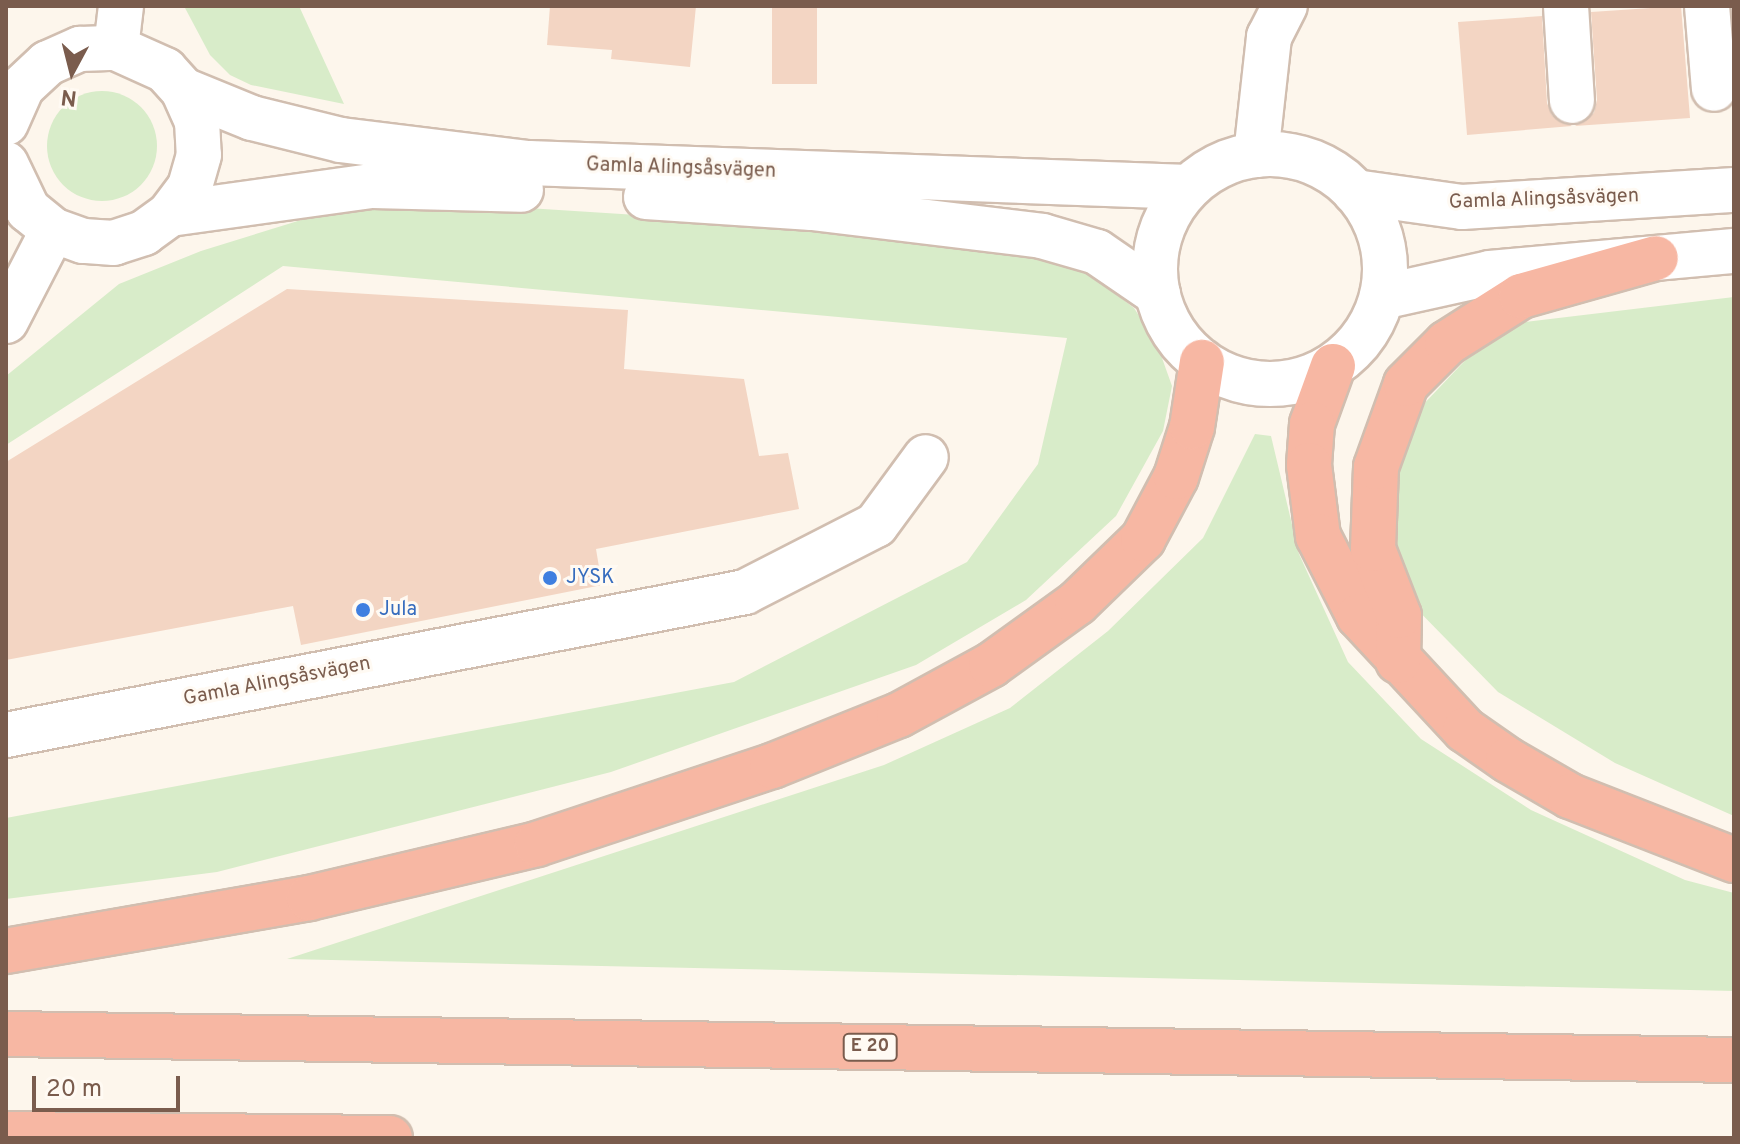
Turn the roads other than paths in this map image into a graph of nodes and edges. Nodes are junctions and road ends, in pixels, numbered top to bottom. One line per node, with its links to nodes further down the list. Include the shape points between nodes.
1 (1285, 6): 9 (street, via 1269,37)
2 (1566, 6): 7 (street)
3 (1707, 6): 5 (street)
4 (118, 27): 6 (street); 8 (street, via 48,63 22,87)
5 (1714, 89)
6 (183, 90): 11 (street, Gamla Alingsåsvägen, via 252,118 341,140 514,162); 14 (street, via 197,121 199,155 190,187)
7 (1572, 101)
8 (6, 120)
9 (1256, 155): 11 (street, via 1220,166); 13 (street, via 1310,161)
10 (6, 164): 15 (street, via 28,210)
11 (1189, 187): 18 (street, via 1160,236)
12 (1734, 190): 13 (street, Gamla Alingsåsvägen, via 1462,207)
13 (1355, 192): 19 (street, via 1382,241)
14 (170, 214): 15 (street, via 144,233 114,243 83,241); 18 (street, Gamla Alingsåsvägen, via 373,186 480,187 812,208 1042,236 1097,252)
15 (53, 230): 20 (street)
16 (1734, 251): 17 (street)
17 (1656, 258): 19 (street, via 1490,273); 24 (highway, via 1521,296 1447,343 1406,384 1376,467 1373,549 1399,616)
18 (1158, 294): 21 (street, via 1174,332)
19 (1382, 297): 22 (street, via 1364,336)
20 (6, 321)
21 (1202, 362): 22 (street, via 1244,381 1267,384 1290,383); 27 (highway, via 1192,427 1176,477 1143,539 1077,603 1040,630 991,665 899,715 772,766 537,844 309,898)
22 (1333, 366): 24 (highway, via 1312,424 1309,465 1318,536 1359,616)
23 (926, 457): 25 (street, Gamla Alingsåsvägen, via 876,525 745,592)
24 (1398, 661): 26 (highway, via 1465,730 1508,760 1570,796)
25 (6, 735)
26 (1734, 860)
27 (6, 951)
28 (6, 1034): 29 (highway, E 20)
29 (1734, 1060)
30 (6, 1134): 31 (highway)
31 (390, 1138)

